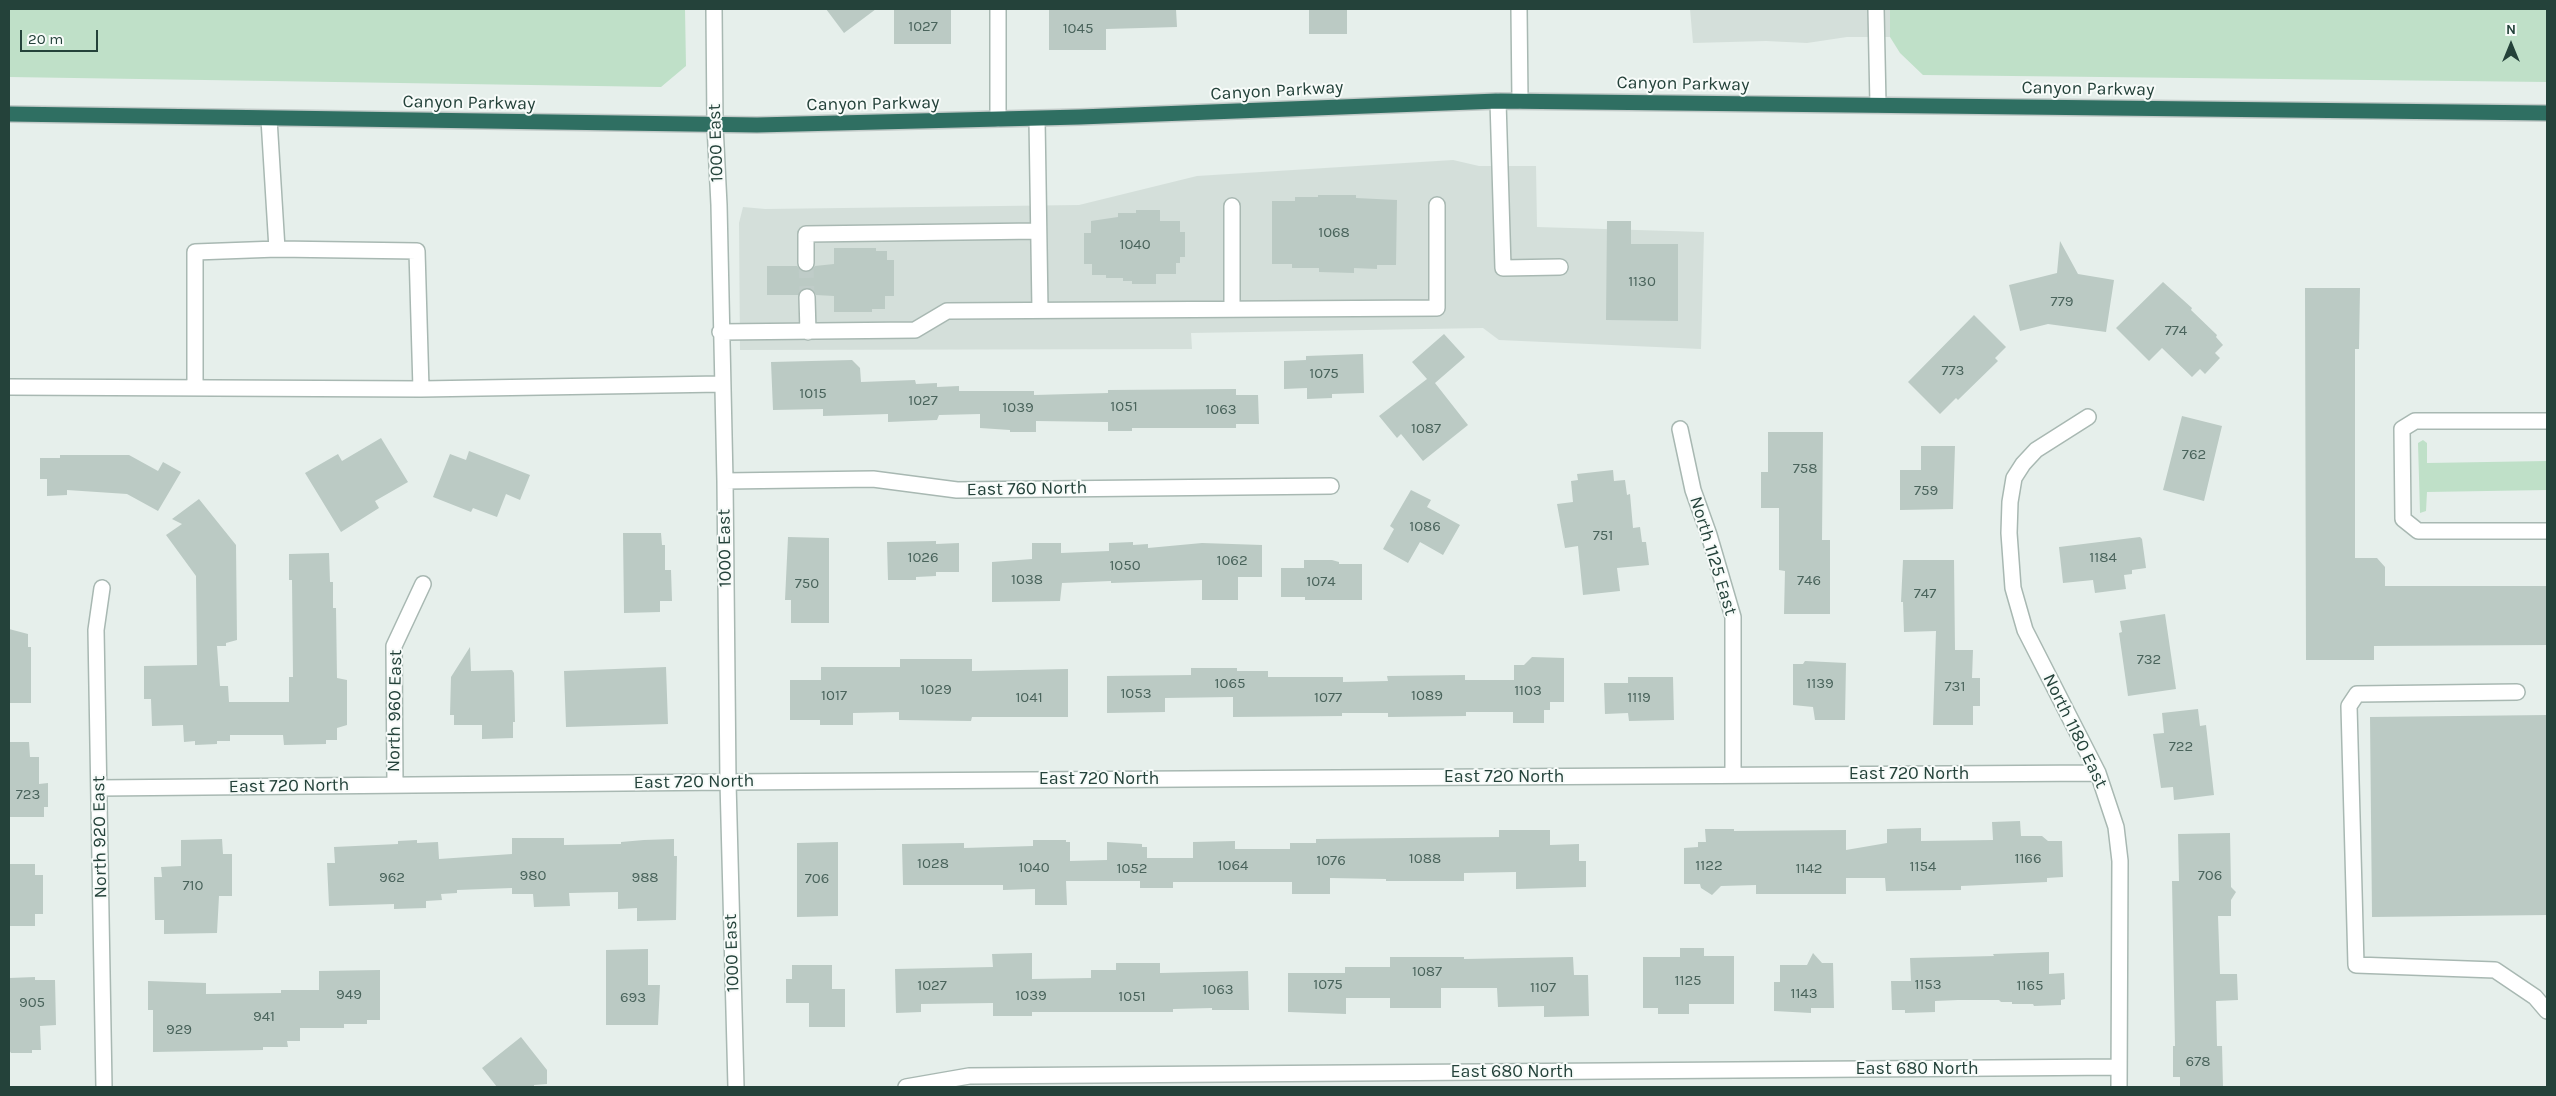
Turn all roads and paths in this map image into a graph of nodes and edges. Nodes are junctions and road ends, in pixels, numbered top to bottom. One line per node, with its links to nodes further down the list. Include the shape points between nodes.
1 (714, 9): 13 (street, 1000 East)
2 (998, 9): 12 (street)
3 (1519, 9): 6 (street)
4 (1876, 9): 7 (street)
5 (1498, 100): 6 (highway, Canyon Parkway); 11 (highway, Canyon Parkway); 19 (street, via 1503,268)
6 (1520, 100): 7 (highway, Canyon Parkway)
7 (1878, 105): 8 (highway, Canyon Parkway)
8 (2547, 113)
9 (9, 114): 10 (highway, Canyon Parkway)
10 (269, 118): 13 (highway, Canyon Parkway); 17 (street)
11 (1037, 118): 12 (highway, Canyon Parkway); 16 (street)
12 (998, 119): 13 (highway, Canyon Parkway)
13 (714, 124): 23 (street, 1000 East, via 719,205)
14 (1437, 205): 21 (street, via 1437,308)
15 (1232, 206): 21 (street)
16 (1038, 231): 18 (street, via 806,234); 22 (street)
17 (277, 249): 27 (street, via 194,252); 28 (street, via 417,251)
18 (806, 263)
19 (1560, 267)
20 (807, 297): 24 (street)
21 (1232, 309): 22 (street)
22 (1040, 310): 24 (street, via 947,310 915,330)
23 (720, 332): 24 (street); 25 (street, 1000 East)
24 (808, 332)
25 (722, 384): 28 (street); 32 (street, 1000 East)
26 (9, 388): 27 (street)
27 (194, 388): 28 (street)
28 (421, 389)
29 (2088, 417): 38 (street, North 1180 East, via 2036,450 2023,464 2014,478 2009,532 2013,588 2025,630)
30 (2547, 421): 34 (street, via 2415,421 2402,429 2403,519 2418,531)
31 (1680, 429): 39 (street, North 1125 East, via 1693,490 1733,616)
32 (725, 481): 33 (street, East 760 North, via 873,479 957,490); 40 (street, 1000 East)
33 (1331, 486)
34 (2547, 530)
35 (422, 584): 41 (street, North 960 East, via 394,646)
36 (102, 588): 42 (street, North 920 East, via 96,630)
37 (2517, 692): 43 (street, via 2357,694 2350,706 2356,965 2495,970 2535,997)
38 (2098, 773): 39 (street, East 720 North); 44 (street, North 1180 East, via 2116,827 2120,861)
39 (1733, 775): 40 (street, East 720 North)
40 (728, 782): 41 (street, East 720 North); 46 (street, 1000 East)
41 (395, 785): 42 (street, East 720 North)
42 (99, 788): 45 (street, North 920 East)
43 (2547, 1011)
44 (2120, 1067): 47 (street, East 680 North, via 969,1076); 48 (street, North 1180 East)
45 (104, 1087)
46 (736, 1087)
47 (906, 1087)
48 (2119, 1087)

